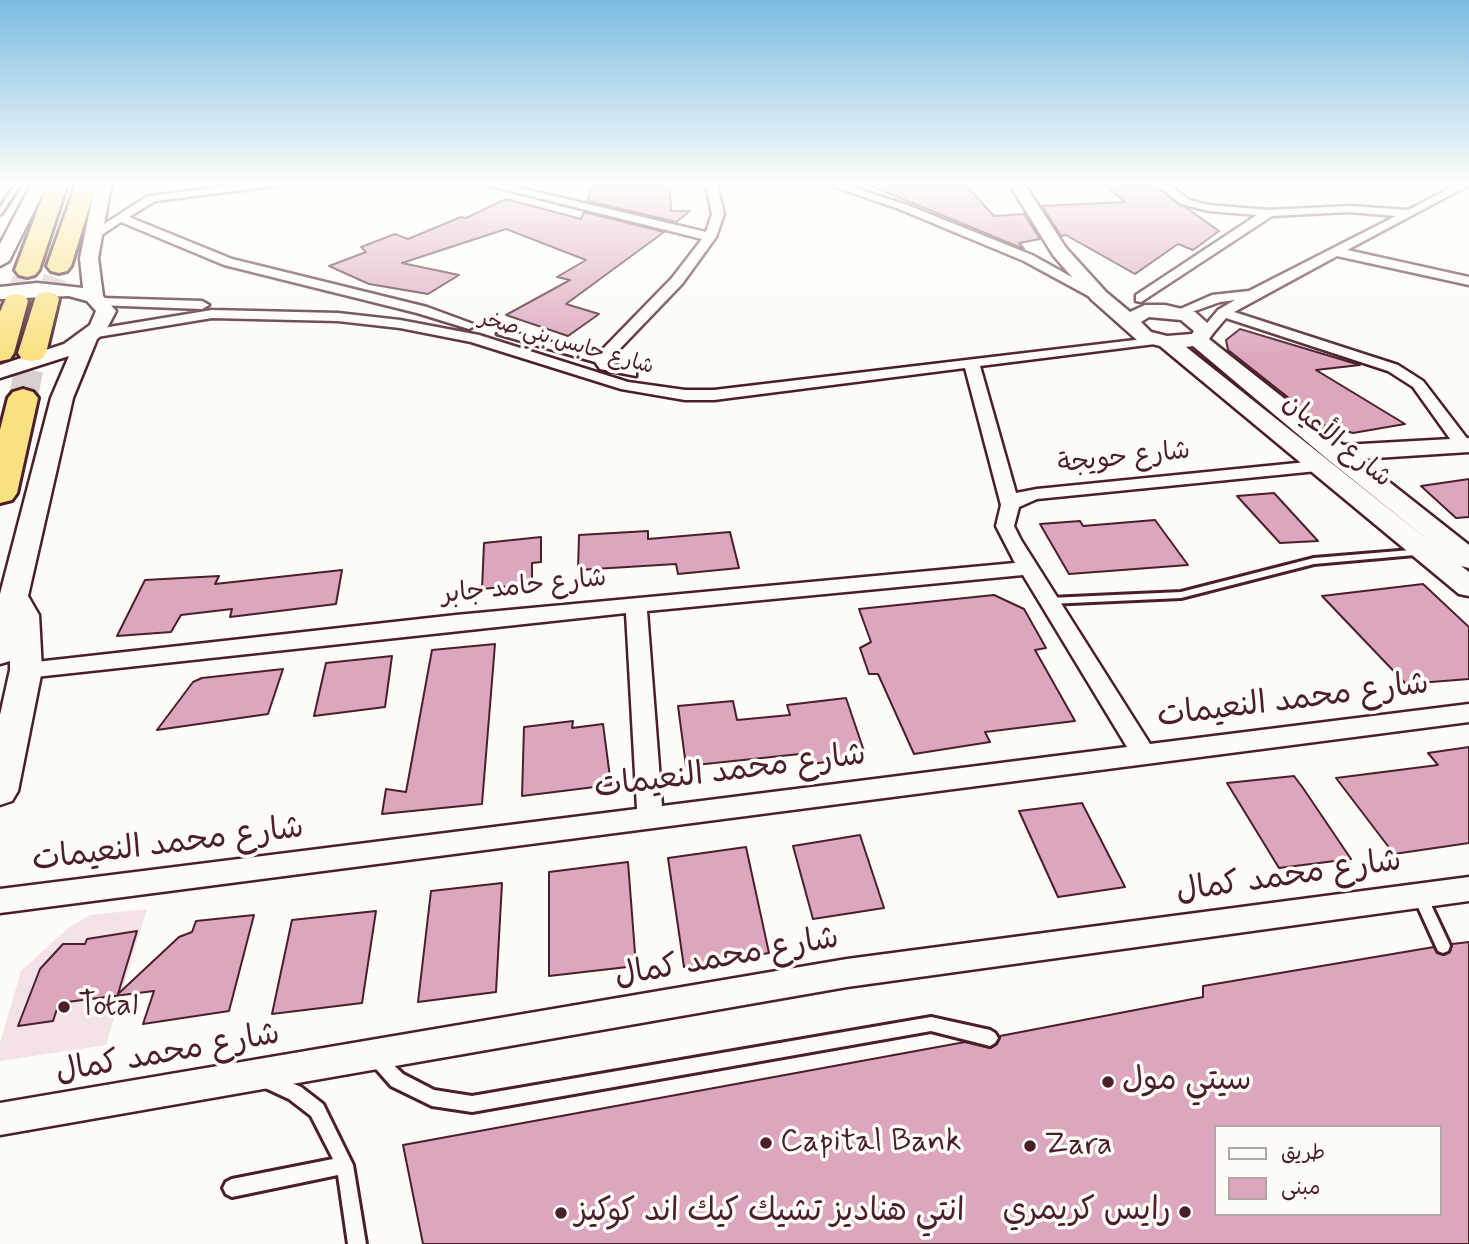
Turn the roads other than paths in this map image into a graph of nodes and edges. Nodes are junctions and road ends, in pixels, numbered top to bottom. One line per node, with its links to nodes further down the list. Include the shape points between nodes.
1 (9, 243): 16 (street)
2 (37, 243): 18 (highway)
3 (65, 243): 17 (highway)
4 (92, 243): 14 (street)
5 (182, 243): 29 (street, شارع حابس بني صخر, via 228,262)
6 (705, 243): 35 (street, via 677,281)
7 (991, 243): 15 (street)
8 (1054, 243): 12 (street, شارع الأعيان)
9 (1067, 243): 24 (street, شارع الأعيان, via 1098,275)
10 (1224, 243): 24 (street)
11 (1353, 243): 13 (street)
12 (1059, 251): 15 (street); 22 (street, شارع الأعيان)
13 (1337, 252): 20 (street); 21 (street)
14 (89, 258): 19 (street, via 60,276 43,280 12,280); 26 (street)
15 (1028, 258): 22 (street)
16 (0, 261)
17 (59, 266)
18 (27, 270)
19 (0, 272)
20 (1469, 281)
21 (1258, 292): 27 (street); 28 (street)
22 (1099, 296): 30 (street, شارع الأعيان)
23 (8, 297): 26 (street, via 55,289); 33 (highway)
24 (1141, 298): 27 (street, شارع الأعيان)
25 (47, 299): 34 (highway)
26 (97, 299): 29 (street, شارع حابس بني صخر, via 323,307); 31 (street, via 105,316)
27 (1171, 312): 30 (street, via 1145,311); 32 (street, شارع الأعيان, via 1202,325)
28 (1223, 313): 32 (street); 39 (street, via 1393,368 1418,384)
29 (455, 321): 35 (street, شارع حابس بني صخر)
30 (1147, 333): 32 (street); 35 (street, شارع حابس بني صخر, via 710,381 632,373 605,366); 36 (street, شارع حابس بني صخر); 40 (street, شارع الأعيان)
31 (89, 336): 36 (street, شارع حابس بني صخر, via 212,314 349,318 474,338 615,383 685,395 741,393); 37 (street, via 50,357); 38 (street)
32 (1201, 337): 40 (street, شارع الأعيان)
33 (0, 352)
34 (32, 353)
35 (601, 359)
36 (971, 362): 42 (street)
37 (0, 372)
38 (34, 389): 41 (highway); 49 (street, via 15,597 24,615)
39 (1466, 446): 40 (street)
40 (1326, 459): 42 (street, شارع حويجة, via 1037,494); 43 (street, شارع الأعيان); 44 (street, شارع الأعيان)
41 (0, 493)
42 (1010, 505): 45 (street, via 1005,526)
43 (1427, 552): 46 (street, شارع الأعيان); 47 (lane, via 1314,561 1181,595)
44 (1469, 559)
45 (1029, 568): 47 (street); 48 (street, شارع حامد جابر)
46 (1469, 587)
47 (1049, 601): 51 (street)
48 (636, 605): 49 (street, شارع حامد جابر); 53 (street)
49 (13, 662): 52 (street)
50 (1469, 713): 51 (street, شارع محمد النعيمات)
51 (1144, 755): 53 (street, شارع محمد النعيمات)
52 (0, 791)
53 (650, 816): 56 (street, شارع محمد النعيمات)
54 (1469, 889): 55 (street, شارع محمد كمال)
55 (1420, 896): 57 (lane); 59 (street, شارع محمد كمال, via 847,973)
56 (0, 901)
57 (1443, 946)
58 (990, 1038): 59 (lane, via 931,1024 472,1104 432,1098 397,1080)
59 (373, 1055): 60 (street, شارع محمد كمال)
60 (256, 1075): 61 (street, شارع محمد كمال); 62 (lane, via 295,1093 317,1110)
61 (0, 1119)
62 (345, 1164): 63 (lane); 64 (lane)
63 (232, 1188)
64 (356, 1244)

